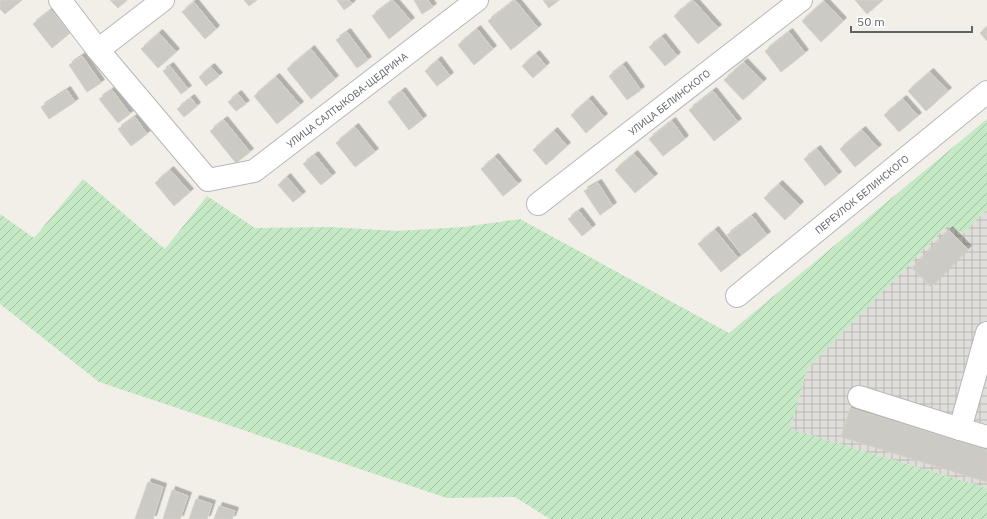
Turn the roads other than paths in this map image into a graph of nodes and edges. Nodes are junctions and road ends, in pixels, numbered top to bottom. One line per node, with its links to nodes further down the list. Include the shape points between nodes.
1 (60, 0): 5 (street)
2 (163, 0): 5 (street)
3 (477, 0): 5 (street, УЛИЦА САЛТЫКОВА-ЩЕДРИНА, via 254,170 208,180)
4 (801, 0): 7 (street, УЛИЦА БЕЛИНСКОГО)
5 (98, 50)
6 (987, 92): 8 (street, ПЕРЕУЛОК БЕЛИНСКОГО)
7 (538, 204)
8 (738, 296)
9 (987, 333): 11 (street)
10 (859, 397): 11 (street)
11 (960, 429): 12 (street)
12 (987, 437)

